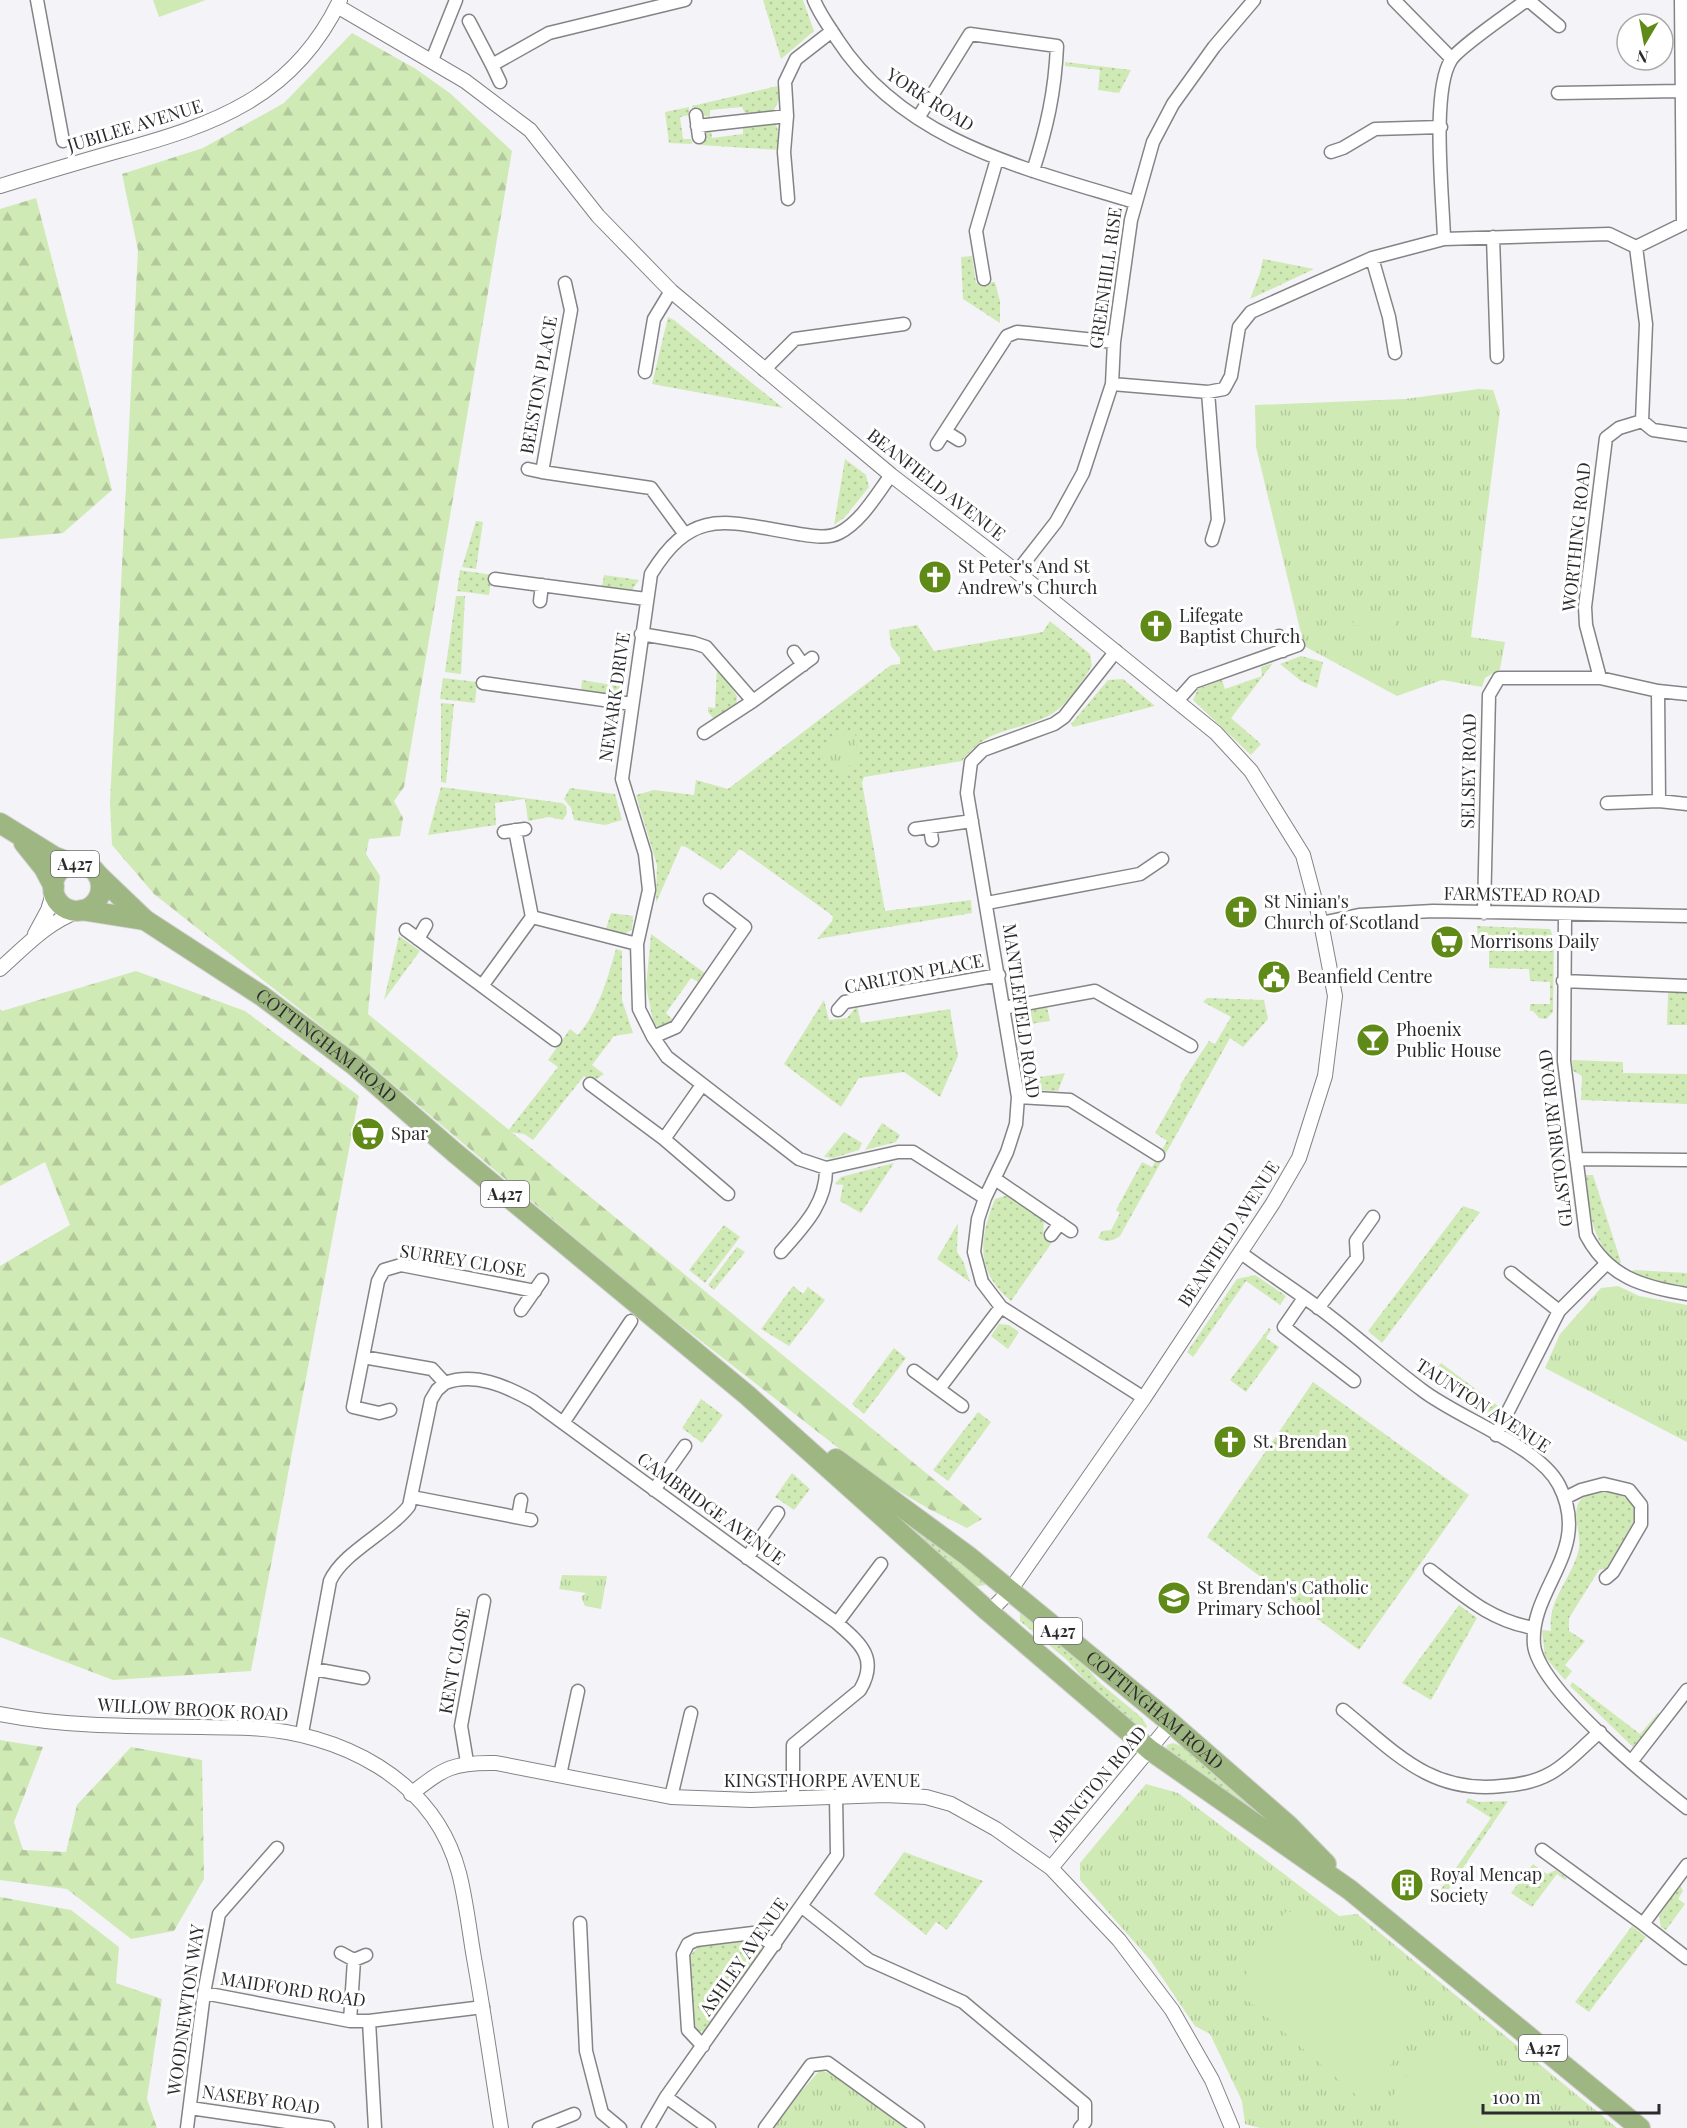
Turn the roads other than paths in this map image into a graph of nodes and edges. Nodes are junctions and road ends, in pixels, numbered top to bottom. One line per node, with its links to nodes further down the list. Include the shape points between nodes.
1 (37, 0): 23 (street)
2 (456, 0): 14 (street)
3 (685, 0): 15 (street, via 549,33)
4 (814, 0): 12 (street, YORK ROAD)
5 (1254, 0): 29 (street, GREENHILL RISE, via 1173,104 1153,142)
6 (1394, 0): 13 (street)
7 (1528, 0): 11 (street); 13 (street)
8 (1681, 0): 17 (street)
9 (339, 3): 14 (street, BEANFIELD AVENUE); 27 (street, JUBILEE AVENUE, via 301,58 235,111 170,138)
10 (469, 21): 15 (street)
11 (1559, 26)
12 (832, 31): 19 (street, via 796,59 785,82); 20 (street, YORK ROAD, via 872,86)
13 (1451, 58): 22 (street, via 1443,77)
14 (432, 60): 36 (street, BEANFIELD AVENUE, via 530,130 598,216)
15 (492, 65): 16 (street)
16 (500, 82)
17 (1680, 91): 18 (street); 32 (street, via 1683,224)
18 (1558, 93)
19 (787, 116): 21 (street); 28 (street, via 784,152)
20 (918, 118): 25 (street, YORK ROAD); 26 (street, via 970,34 1057,46 1050,117)
21 (697, 126)
22 (1441, 127): 24 (street, via 1375,129); 31 (street)
23 (63, 141)
24 (1331, 152)
25 (997, 159): 26 (street, YORK ROAD); 34 (street, via 976,231)
26 (1033, 171): 29 (street, YORK ROAD)
27 (0, 186)
28 (788, 199)
29 (1134, 202): 38 (street, GREENHILL RISE)
30 (1493, 237): 31 (street); 32 (street, via 1609,234); 40 (street)
31 (1444, 239): 33 (street)
32 (1636, 247): 45 (street, via 1646,324)
33 (1372, 258): 39 (street); 44 (street, via 1251,312 1239,327 1228,383 1224,389)
34 (984, 279)
35 (565, 283): 51 (street, BEESTON PLACE, via 571,310)
36 (671, 291): 41 (street, BEANFIELD AVENUE); 42 (street, via 654,319)
37 (904, 324): 41 (street, via 795,339)
38 (1114, 342): 43 (street, GREENHILL RISE); 46 (street, via 1017,332 1007,336)
39 (1395, 353)
40 (1497, 357)
41 (764, 370): 52 (street, BEANFIELD AVENUE)
42 (645, 372)
43 (1112, 384): 44 (street); 55 (street, GREENHILL RISE, via 1083,473 1056,522)
44 (1208, 392): 54 (street, via 1218,519)
45 (1642, 421): 47 (street, via 1653,430); 66 (street, WORTHING ROAD, via 1619,428 1606,438 1585,607)
46 (946, 432): 48 (street); 49 (street)
47 (1687, 435)
48 (959, 440)
49 (937, 444)
50 (528, 469): 51 (street)
51 (542, 472): 53 (street, BEESTON PLACE, via 651,488)
52 (891, 475): 53 (street, NEWARK DRIVE, via 851,525 831,536 813,537 722,522); 55 (street, BEANFIELD AVENUE)
53 (684, 533): 58 (street, NEWARK DRIVE, via 665,550 651,574)
54 (1212, 540)
55 (1017, 572): 63 (street, BEANFIELD AVENUE)
56 (495, 579): 57 (street)
57 (542, 585): 58 (street); 59 (street)
58 (646, 599): 60 (street, NEWARK DRIVE)
59 (540, 600)
60 (641, 634): 70 (street, via 706,647); 72 (street, NEWARK DRIVE)
61 (1280, 636): 64 (street)
62 (1298, 645): 64 (street)
63 (1116, 651): 71 (street, BEANFIELD AVENUE); 77 (street, MANTLEFIELD ROAD, via 1064,717 983,750 971,762 967,793)
64 (1283, 651): 71 (street, via 1194,682)
65 (794, 652): 70 (street, via 808,661)
66 (1600, 678): 68 (street, SELSEY ROAD); 91 (street, SELSEY ROAD, via 1499,678 1489,695)
67 (483, 684): 72 (street)
68 (1658, 691): 69 (street, SELSEY ROAD); 74 (street)
69 (1687, 694)
70 (753, 701): 73 (street)
71 (1176, 701): 96 (street, BEANFIELD AVENUE, via 1216,733 1251,771 1303,855)
72 (632, 704): 101 (street, NEWARK DRIVE, via 622,779 645,854 649,890)
73 (704, 733)
74 (1659, 801): 75 (street); 76 (street)
75 (1607, 803)
76 (1687, 804)
77 (972, 820): 79 (street); 89 (street, MANTLEFIELD ROAD)
78 (0, 823): 82 (highway, A427)
79 (930, 827): 81 (street); 83 (street)
80 (514, 830): 94 (street)
81 (915, 830)
82 (19, 836): 85 (highway, A427); 87 (highway, A427, via 44,868)
83 (932, 840)
84 (1162, 858): 89 (street, via 1140,874)
85 (74, 864): 86 (highway, A427, via 87,866); 87 (highway, A427, via 62,869)
86 (98, 875): 90 (highway, A427, via 99,897 89,908); 95 (highway, COTTINGHAM ROAD / A427)
87 (54, 889): 90 (highway, A427, via 66,908); 99 (street)
88 (710, 900): 109 (street, via 745,927 676,1027)
89 (987, 903): 103 (street, MANTLEFIELD ROAD)
90 (81, 910): 95 (highway, COTTINGHAM ROAD / A427); 99 (street)
91 (1484, 913): 92 (street, FARMSTEAD ROAD); 96 (street, FARMSTEAD ROAD, via 1397,912)
92 (1565, 914): 93 (street, FARMSTEAD ROAD); 104 (street, GLASTONBURY ROAD)
93 (1687, 916)
94 (532, 917): 101 (street); 105 (street)
95 (145, 920): 145 (highway, COTTINGHAM ROAD / A427, via 262,996 354,1065)
96 (1321, 923): 128 (street, BEANFIELD AVENUE, via 1335,996 1321,1093 1299,1158)
97 (426, 925): 100 (street)
98 (405, 930): 100 (street)
99 (34, 936): 102 (street)
100 (418, 939): 105 (street)
101 (637, 944): 109 (street, NEWARK DRIVE, via 639,1009)
102 (0, 969)
103 (999, 975): 107 (street, MANTLEFIELD ROAD); 108 (street, CARLTON PLACE, via 845,1002)
104 (1563, 981): 106 (street); 117 (street, GLASTONBURY ROAD, via 1564,1061)
105 (482, 986): 110 (street)
106 (1687, 986)
107 (1003, 1008): 111 (street, via 1095,991); 114 (street, MANTLEFIELD ROAD)
108 (837, 1010)
109 (653, 1037): 113 (street, NEWARK DRIVE, via 667,1057)
110 (555, 1040)
111 (1191, 1046)
112 (598, 1085): 115 (street)
113 (702, 1085): 115 (street); 119 (street, NEWARK DRIVE, via 799,1159)
114 (1018, 1097): 116 (street, via 1071,1100); 120 (street, MANTLEFIELD ROAD, via 1016,1124)
115 (664, 1139): 121 (street)
116 (1158, 1155)
117 (1576, 1159): 118 (street); 129 (street, GLASTONBURY ROAD, via 1586,1235)
118 (1687, 1160)
119 (826, 1168): 122 (street, via 914,1152); 127 (street, via 821,1200)
120 (995, 1179): 122 (street, MANTLEFIELD ROAD); 124 (street)
121 (728, 1194)
122 (985, 1198): 135 (street, MANTLEFIELD ROAD, via 974,1252 982,1282)
123 (1373, 1217): 136 (street, via 1356,1241 1357,1258)
124 (1060, 1223): 125 (street); 126 (street)
125 (1071, 1231)
126 (1051, 1235)
127 (781, 1252)
128 (1241, 1254): 134 (street, TAUNTON AVENUE); 146 (street, BEANFIELD AVENUE)
129 (1606, 1264): 133 (street, GLASTONBURY ROAD, via 1639,1284); 138 (street)
130 (1511, 1273): 138 (street)
131 (542, 1280): 132 (street)
132 (535, 1291): 137 (street); 140 (street, SURREY CLOSE, via 392,1266 379,1277)
133 (1687, 1294)
134 (1304, 1298): 136 (street, TAUNTON AVENUE); 142 (street, via 1284,1327)
135 (1001, 1307): 144 (street); 146 (street, MANTLEFIELD ROAD)
136 (1318, 1308): 150 (street, TAUNTON AVENUE, via 1422,1391)
137 (521, 1310)
138 (1559, 1311): 150 (street)
139 (631, 1321): 149 (street)
140 (363, 1357): 143 (street, via 432,1369); 148 (street, SURREY CLOSE, via 353,1407 379,1413)
141 (914, 1371): 144 (street)
142 (1354, 1381)
143 (445, 1383): 149 (street, CAMBRIDGE AVENUE, via 460,1378 504,1387 533,1401); 153 (street, via 431,1400)
144 (939, 1389): 147 (street)
145 (747, 1395): 163 (highway, COTTINGHAM ROAD / A427, via 968,1556); 165 (highway, COTTINGHAM ROAD / A427)
146 (1144, 1398): 163 (street, BEANFIELD AVENUE)
147 (962, 1406)
148 (390, 1410)
149 (563, 1423): 152 (street, CAMBRIDGE AVENUE)
150 (1496, 1435): 154 (street, TAUNTON AVENUE, via 1548,1470)
151 (686, 1446): 152 (street)
152 (654, 1490): 159 (street, CAMBRIDGE AVENUE)
153 (412, 1497): 157 (street); 168 (street, via 402,1516 334,1573)
154 (1565, 1498): 162 (street, via 1589,1487 1616,1485 1629,1490 1641,1505 1641,1524); 167 (street, TAUNTON AVENUE, via 1568,1523 1564,1556)
155 (521, 1500): 157 (street)
156 (778, 1513): 159 (street)
157 (518, 1517): 158 (street)
158 (531, 1520)
159 (747, 1558): 166 (street, CAMBRIDGE AVENUE)
160 (881, 1564): 166 (street)
161 (1430, 1570): 167 (street, via 1490,1614)
162 (1606, 1578)
163 (1009, 1592): 165 (street, BEANFIELD AVENUE); 175 (highway, COTTINGHAM ROAD / A427)
164 (484, 1601): 179 (street, KENT CLOSE, via 462,1725)
165 (989, 1612): 178 (highway, COTTINGHAM ROAD / A427)
166 (837, 1623): 185 (street, CAMBRIDGE AVENUE, via 861,1644 869,1666 867,1678 860,1690 793,1745)
167 (1534, 1628): 176 (street, via 1534,1646 1544,1671)
168 (314, 1669): 169 (street); 177 (street)
169 (363, 1678)
170 (1687, 1690): 180 (street)
171 (578, 1691): 181 (street)
172 (1343, 1710): 176 (street, via 1419,1771 1465,1786 1507,1786 1548,1775)
173 (691, 1713): 184 (street)
174 (0, 1714): 177 (street, WILLOW BROOK ROAD, via 38,1721)
175 (1171, 1723): 178 (street, ABINGTON ROAD); 191 (highway, COTTINGHAM ROAD / A427, via 1288,1824)
176 (1600, 1732): 180 (street)
177 (302, 1733): 182 (street, WILLOW BROOK ROAD, via 366,1758)
178 (1150, 1750): 190 (street, ABINGTON ROAD); 191 (highway, COTTINGHAM ROAD / A427)
179 (467, 1762): 181 (street, KINGSTHORPE AVENUE, via 496,1763); 182 (street, KINGSTHORPE AVENUE, via 442,1770)
180 (1631, 1762): 186 (street)
181 (560, 1775): 184 (street, KINGSTHORPE AVENUE)
182 (411, 1794): 201 (street, WILLOW BROOK ROAD, via 438,1828 459,1872)
183 (836, 1796): 185 (street, KINGSTHORPE AVENUE); 190 (street, KINGSTHORPE AVENUE, via 926,1797 951,1804 996,1829); 192 (street, ASHLEY AVENUE, via 837,1855)
184 (671, 1797): 185 (street, KINGSTHORPE AVENUE)
185 (793, 1797)
186 (1687, 1808)
187 (277, 1848): 200 (street, WOODNEWTON WAY, via 219,1914)
188 (1542, 1850): 194 (street)
189 (1687, 1865): 194 (street)
190 (1051, 1868): 219 (street, KINGSTHORPE AVENUE, via 1119,1940 1172,2010 1212,2080)
191 (1350, 1890): 220 (highway, COTTINGHAM ROAD / A427)
192 (801, 1906): 195 (street, ASHLEY AVENUE); 218 (street, via 869,1960 963,2002 1085,2104 1085,2122)
193 (580, 1923): 213 (street, via 586,2051 602,2113)
194 (1643, 1924): 198 (street)
195 (775, 1945): 204 (street, ASHLEY AVENUE); 204 (street, via 753,1933 688,1944 682,1954 688,2030)
196 (341, 1953): 199 (street)
197 (366, 1955): 199 (street)
198 (1687, 1958)
199 (354, 1960): 202 (street)
200 (204, 1993): 202 (street, MAIDFORD ROAD); 206 (street, WOODNEWTON WAY)
201 (483, 2007): 203 (street, MAIDFORD ROAD); 211 (street, WILLOW BROOK ROAD)
202 (350, 2021): 203 (street, MAIDFORD ROAD)
203 (369, 2022): 210 (street)
204 (703, 2046): 205 (street, ASHLEY AVENUE)
205 (666, 2097): 214 (street, ASHLEY AVENUE); 215 (street)
206 (190, 2108): 208 (street, WOODNEWTON WAY); 209 (street, NASEBY ROAD)
207 (574, 2114): 212 (street)
208 (187, 2128)
209 (328, 2128)
210 (375, 2128)
211 (501, 2128)
212 (538, 2128)
213 (620, 2128)
214 (648, 2128)
215 (709, 2128)
216 (765, 2128): 217 (street, via 811,2065 828,2063)
217 (918, 2128)
218 (1080, 2128)
219 (1232, 2128)
220 (1640, 2128)

